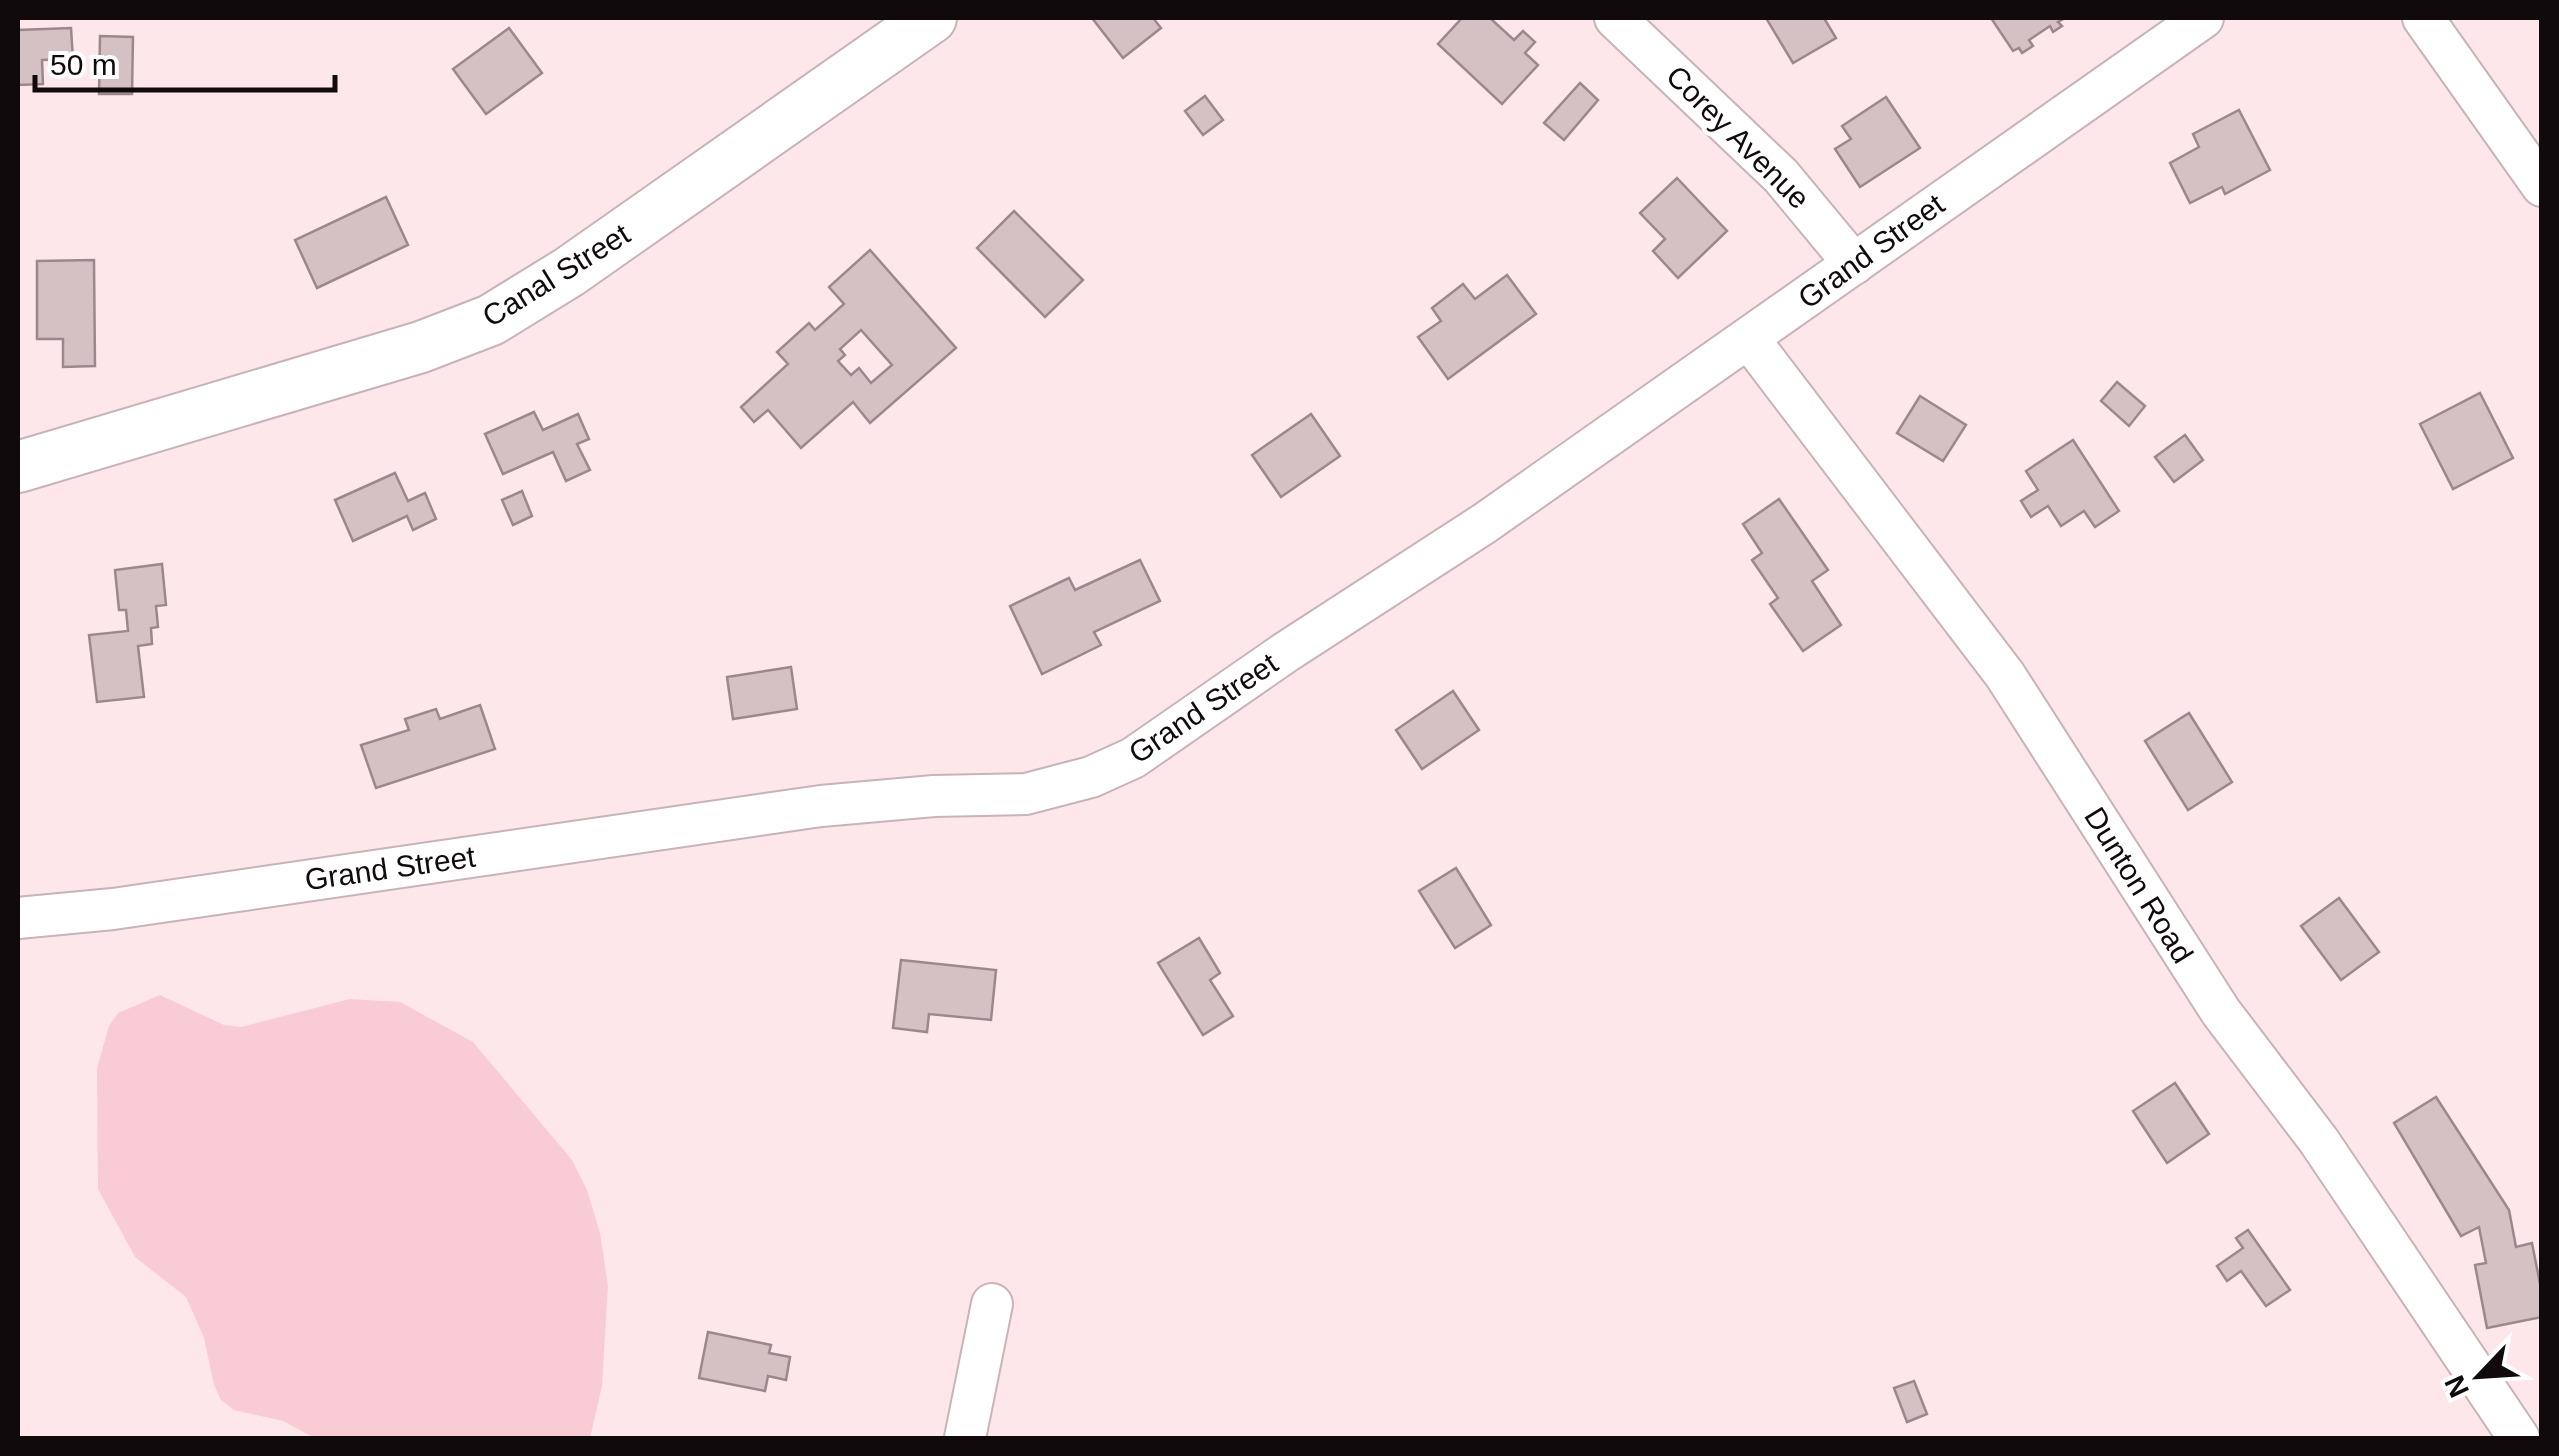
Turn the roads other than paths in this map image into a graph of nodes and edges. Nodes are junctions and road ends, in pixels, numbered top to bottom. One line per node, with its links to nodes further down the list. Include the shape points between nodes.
1 (931, 18): 8 (street, Canal Street, via 491,320 421,347)
2 (2203, 18): 6 (street, Grand Street)
3 (2423, 18): 5 (street)
4 (1628, 21): 6 (street, Corey Avenue, via 1781,176)
5 (2542, 186)
6 (1854, 264): 7 (street, Grand Street)
7 (1749, 339): 9 (street, Grand Street, via 1172,733 1091,778 1026,794 821,806 113,910); 12 (street, Dunton Road, via 1972,628 2221,1012 2319,1141)
8 (18, 467)
9 (18, 918)
10 (992, 1304): 11 (street)
11 (966, 1438)
12 (2519, 1438)

